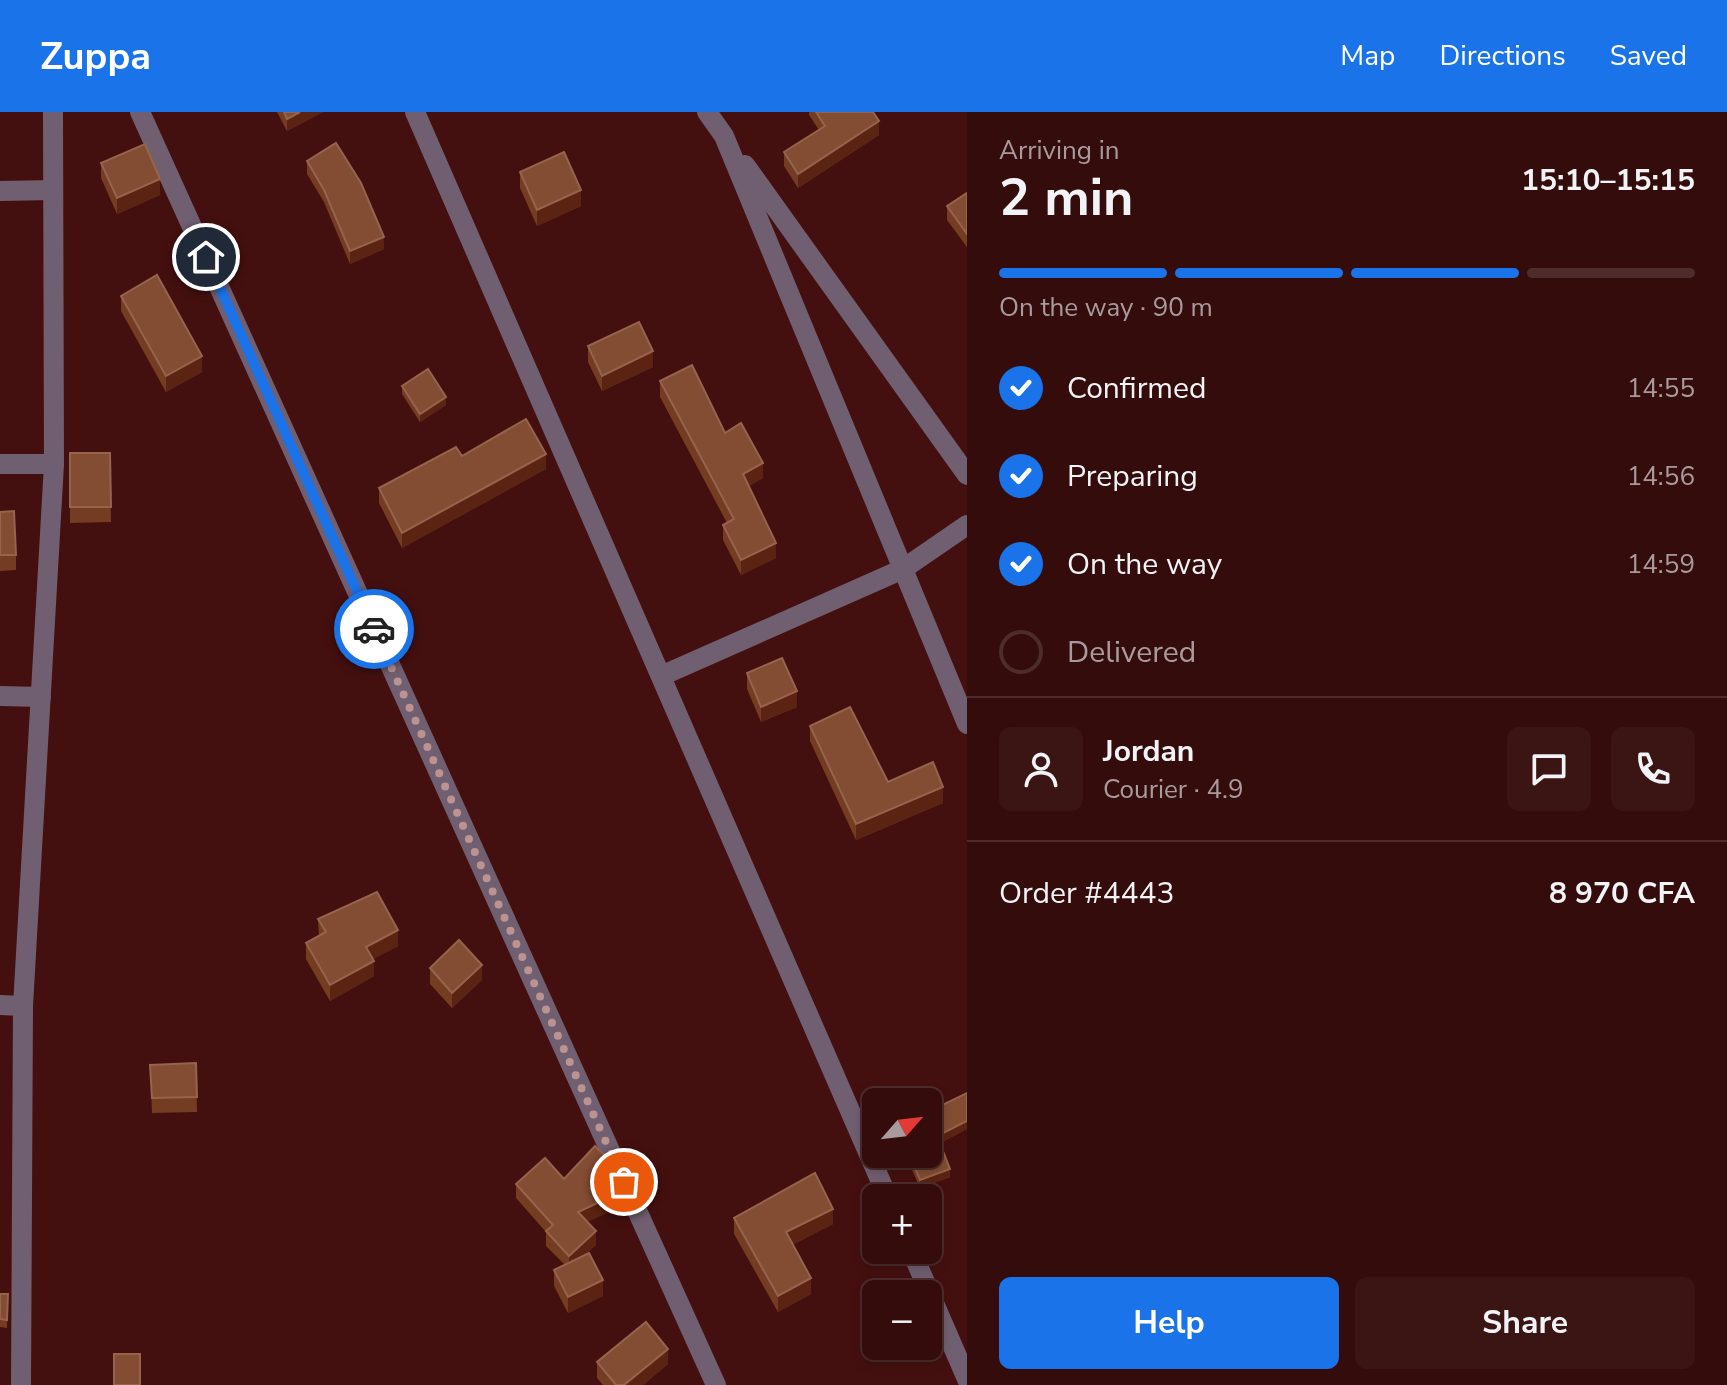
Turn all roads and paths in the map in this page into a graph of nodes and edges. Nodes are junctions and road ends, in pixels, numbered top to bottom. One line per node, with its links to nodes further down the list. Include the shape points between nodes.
1 (53, 112): 6 (street)
2 (140, 112): 23 (street)
3 (415, 112): 13 (street)
4 (707, 112): 5 (street)
5 (724, 136): 10 (street); 12 (street)
6 (53, 190): 7 (street); 9 (street)
7 (0, 191)
8 (0, 464): 9 (street)
9 (54, 464): 15 (street)
10 (967, 475)
11 (967, 525): 12 (street)
12 (903, 569): 13 (street); 16 (street)
13 (661, 676): 19 (street)
14 (0, 696): 15 (street)
15 (41, 697): 18 (street)
16 (967, 724)
17 (0, 1005): 18 (street)
18 (23, 1006): 22 (street)
19 (882, 1184)
20 (917, 1264): 21 (street)
21 (967, 1379)
22 (21, 1385)
23 (716, 1385)

